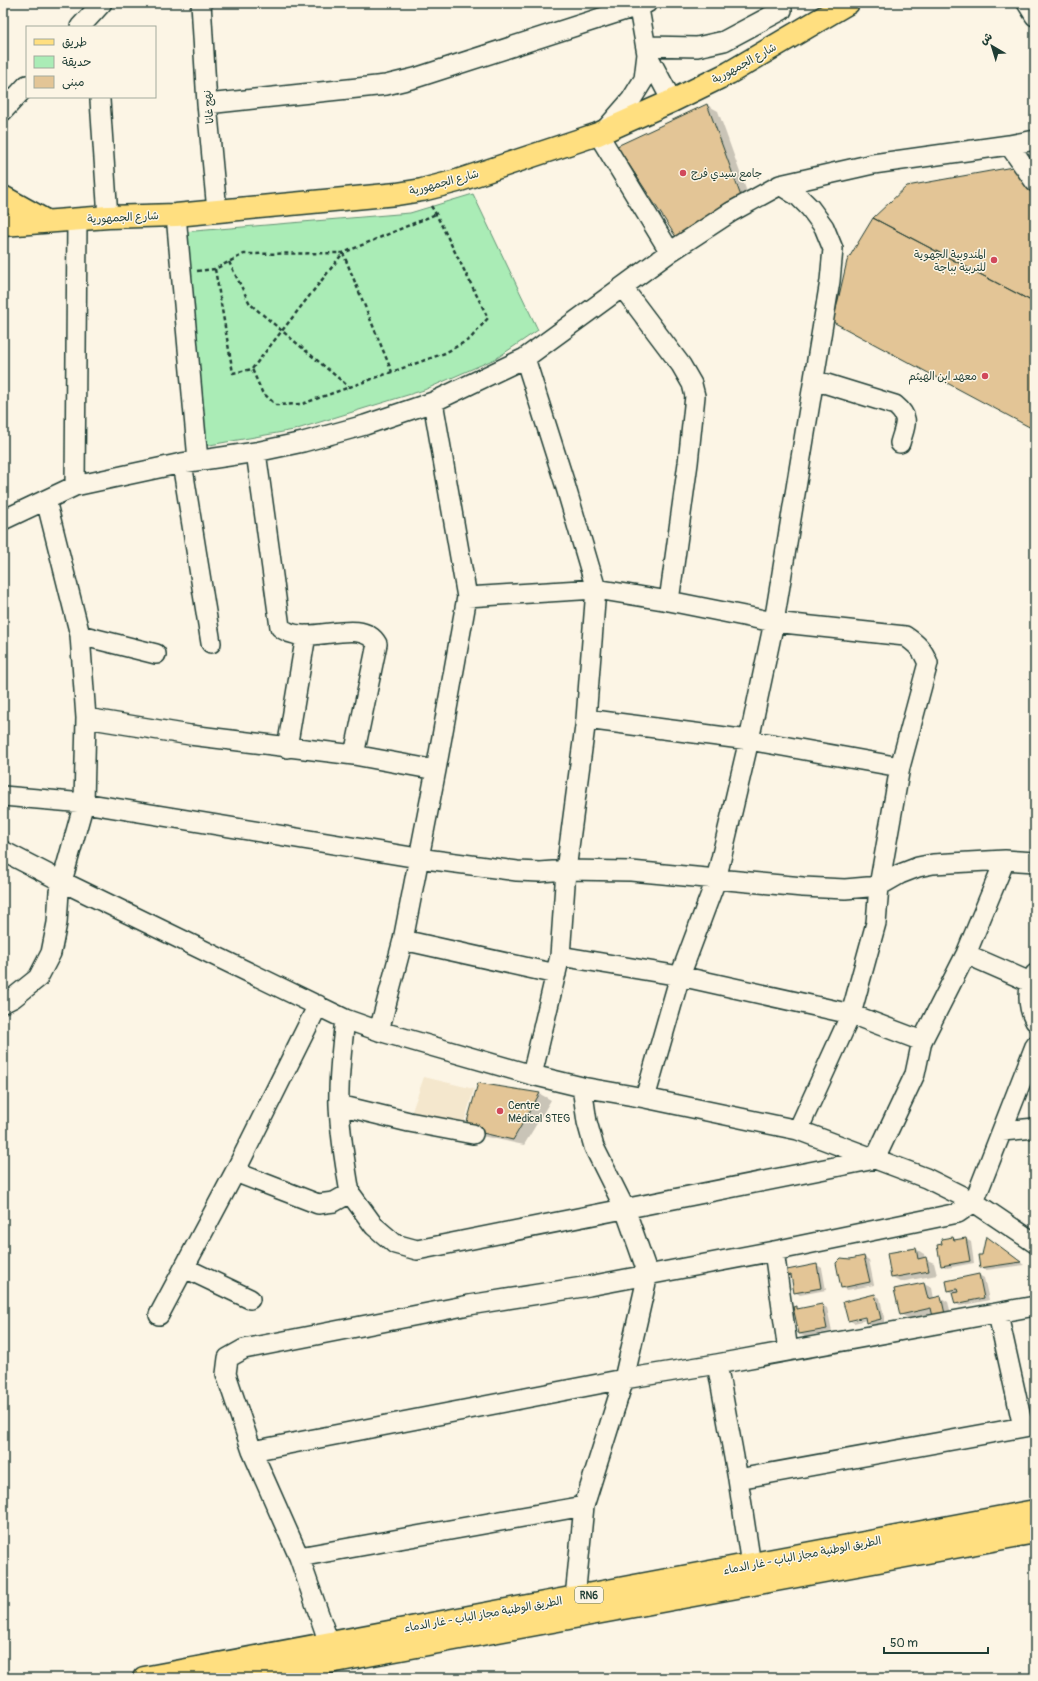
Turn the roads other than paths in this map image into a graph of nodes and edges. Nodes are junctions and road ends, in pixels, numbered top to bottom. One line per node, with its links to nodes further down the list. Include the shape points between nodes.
1 (102, 3): 8 (street)
2 (201, 3): 13 (street, نهج غانا)
3 (848, 3): 12 (main road, شارع الجمهورية, via 729,73)
4 (1027, 3): 7 (street)
5 (641, 4): 9 (street); 13 (street, via 416,78 386,85)
6 (784, 5): 9 (street, via 724,40 697,48)
7 (1035, 16)
8 (81, 26)
9 (647, 50): 12 (street); 15 (street, via 644,79 631,100)
10 (26, 86): 14 (street)
11 (100, 100): 23 (street)
12 (672, 101): 15 (main road, شارع الجمهورية)
13 (207, 104): 21 (street, نهج غانا)
14 (3, 111)
15 (600, 133): 21 (main road, شارع الجمهورية, via 457,181 422,190); 27 (street)
16 (1035, 140): 17 (street)
17 (1009, 145): 18 (street); 19 (street, via 873,164)
18 (1035, 182)
19 (780, 185): 27 (street, via 731,212); 30 (street, via 799,196 810,208 824,227 833,249)
20 (3, 197): 24 (main road)
21 (218, 211): 22 (main road, شارع الجمهورية)
22 (176, 215): 23 (main road, شارع الجمهورية); 34 (street)
23 (108, 217): 25 (main road, شارع الجمهورية)
24 (46, 220): 25 (main road, شارع الجمهورية); 26 (main road, شارع الجمهورية)
25 (77, 220): 35 (street)
26 (3, 225)
27 (670, 252): 28 (street)
28 (623, 288): 29 (street); 40 (street, via 680,365 692,384 695,396)
29 (525, 358): 31 (street); 38 (street)
30 (814, 380): 32 (street, via 895,405 903,411 906,422); 41 (street)
31 (433, 402): 33 (street, via 332,435); 39 (street)
32 (900, 443)
33 (256, 452): 34 (street); 43 (street, via 280,627 289,633)
34 (190, 462): 35 (street); 44 (street)
35 (75, 486): 36 (street)
36 (46, 500): 37 (street); 42 (street)
37 (3, 520)
38 (596, 589): 39 (street); 40 (street); 47 (street)
39 (467, 597): 52 (street)
40 (669, 601): 41 (street)
41 (774, 622): 48 (street); 51 (street, via 905,636 924,652 928,663)
42 (80, 635): 45 (street); 46 (street)
43 (306, 635): 49 (street); 50 (street, via 367,633 377,644)
44 (211, 643)
45 (156, 654)
46 (86, 718): 49 (street); 54 (street)
47 (586, 719): 48 (street); 59 (street)
48 (749, 740): 51 (street); 60 (street)
49 (287, 748): 50 (street)
50 (354, 756): 52 (street)
51 (900, 767): 62 (street)
52 (436, 770): 56 (street)
53 (3, 796): 54 (street)
54 (84, 803): 56 (street); 61 (street)
55 (3, 851): 61 (street)
56 (418, 858): 59 (street, via 517,871); 63 (street)
57 (1005, 860): 58 (street); 62 (street, via 918,867); 64 (street)
58 (1035, 862)
59 (566, 870): 60 (street, via 631,871); 65 (street)
60 (716, 880): 62 (street, via 804,887); 66 (street)
61 (63, 882): 68 (street, via 51,953 38,978); 69 (street)
62 (879, 886): 70 (street, via 876,923)
63 (403, 940): 65 (street); 73 (street)
64 (966, 954): 67 (street); 74 (street)
65 (558, 965): 66 (street); 76 (street)
66 (680, 976): 70 (street); 78 (street)
67 (1033, 978): 72 (street, via 1029,995 1030,1011)
68 (3, 1003)
69 (318, 1004): 71 (street); 85 (street)
70 (851, 1014): 74 (street); 81 (street)
71 (346, 1019): 73 (street); 79 (street)
72 (1035, 1020)
73 (379, 1031): 76 (street)
74 (922, 1041): 84 (street, via 915,1074)
75 (1035, 1046): 82 (street)
76 (532, 1075): 77 (street)
77 (582, 1087): 78 (street); 88 (street, via 594,1147)
78 (645, 1098): 81 (street)
79 (339, 1105): 83 (street); 86 (street)
80 (1035, 1128): 82 (street)
81 (798, 1130): 84 (street)
82 (1002, 1131): 87 (street)
83 (473, 1134)
84 (875, 1160): 87 (street, via 926,1178); 88 (street)
85 (235, 1172): 86 (street, via 318,1204 334,1202); 91 (street)
86 (350, 1193): 88 (street, via 374,1226 395,1244 417,1250)
87 (974, 1202): 89 (street); 90 (street, via 958,1213 942,1217)
88 (625, 1209): 92 (street)
89 (1035, 1243)
90 (774, 1251): 92 (street); 97 (street)
91 (185, 1268): 93 (street); 96 (street)
92 (648, 1274): 99 (street); 101 (street, via 469,1305 244,1349 228,1358 226,1374)
93 (250, 1299)
94 (1035, 1306): 95 (street)
95 (998, 1314): 97 (street); 100 (street)
96 (159, 1316)
97 (788, 1351): 98 (street)
98 (717, 1364): 99 (street); 102 (street)
99 (624, 1379): 101 (street); 103 (street)
100 (1029, 1426): 102 (street)
101 (252, 1451): 106 (street)
102 (738, 1479): 107 (street)
103 (584, 1506): 106 (street); 108 (street)
104 (1035, 1511): 107 (main road, الطريق الوطنية مجاز الباب - غار الدماء / RN6)
105 (1035, 1532): 111 (main road, الطريق الوطنية مجاز الباب - غار الدماء / RN6)
106 (299, 1557): 109 (street)
107 (752, 1565): 108 (main road, الطريق الوطنية مجاز الباب - غار الدماء / RN6)
108 (575, 1598): 109 (main road, الطريق الوطنية مجاز الباب - غار الدماء / RN6)
109 (329, 1643): 110 (main road, الطريق الوطنية مجاز الباب - غار الدماء / RN6)
110 (144, 1678)
111 (243, 1678)

